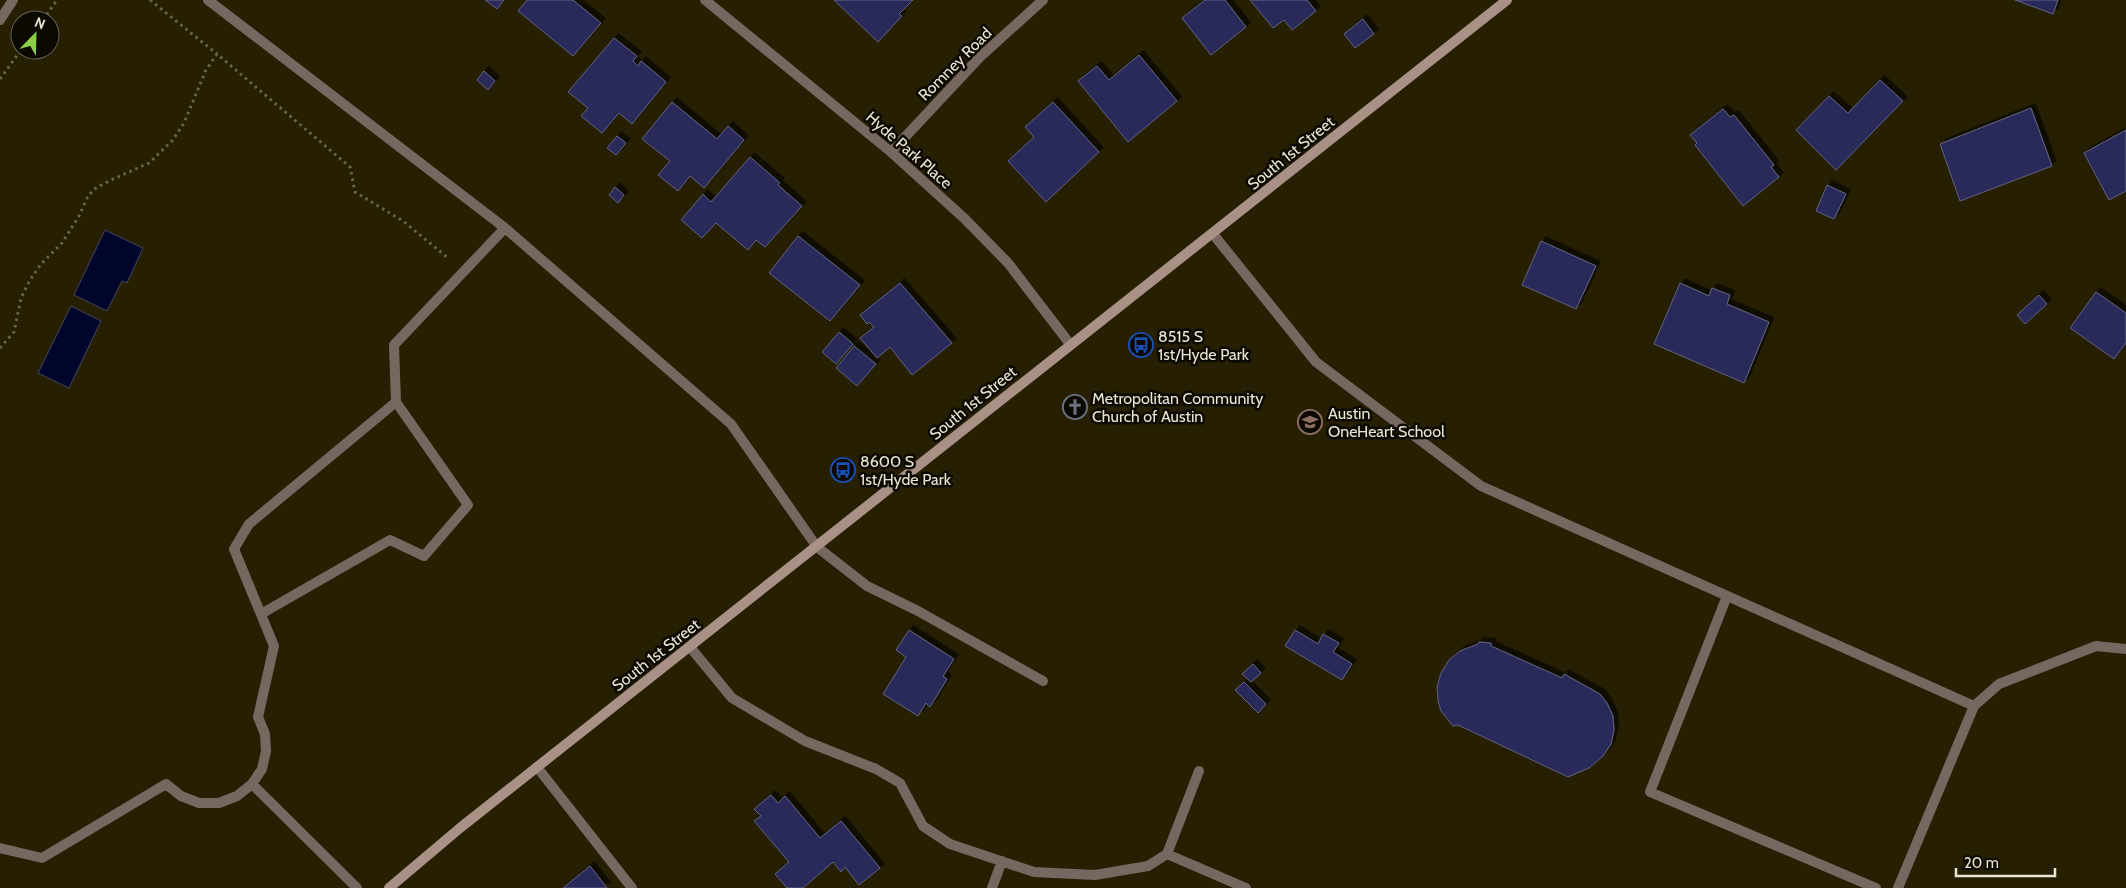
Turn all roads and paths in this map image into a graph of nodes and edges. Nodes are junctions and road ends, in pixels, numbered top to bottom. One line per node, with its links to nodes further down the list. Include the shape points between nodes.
1 (13, 0): 7 (street)
2 (150, 0): 8 (path)
3 (208, 0): 12 (street)
4 (705, 0): 11 (street, Hyde Park Place)
5 (1043, 0): 11 (street, Romney Road, via 980,57)
6 (1507, 0): 13 (main road, South 1st Street)
7 (0, 20)
8 (217, 54): 14 (path, via 350,167 355,192 403,221); 16 (path, via 172,141 148,163 104,184 88,196 62,243 30,280 21,298 14,332)
9 (14, 60): 10 (path)
10 (0, 79)
11 (891, 152): 15 (street, Hyde Park Place, via 1008,263)
12 (505, 228): 14 (street); 18 (street, via 731,424)
13 (1213, 234): 15 (main road, South 1st Street); 19 (street, via 1316,362 1481,486)
14 (464, 272): 17 (street, via 394,346)
15 (1070, 344): 18 (main road, South 1st Street)
16 (0, 348)
17 (396, 402): 20 (street, via 249,524 234,549); 20 (street, via 468,505 424,556 390,540)
18 (817, 547): 21 (main road, South 1st Street); 23 (street, via 867,586 918,610)
19 (1727, 596): 24 (street); 36 (street, via 1650,792)
20 (261, 614): 27 (street, via 274,646 258,717 265,734 266,751 262,769)
21 (690, 647): 25 (main road, South 1st Street); 30 (street, via 732,698 805,741 892,778 900,783 923,826 950,844)
22 (2126, 649): 24 (street, via 2096,646 1999,684)
23 (1043, 681)
24 (1974, 706): 37 (street)
25 (537, 767): 32 (main road, South 1st Street); 33 (street)
26 (1199, 771): 29 (street)
27 (252, 784): 28 (street, via 237,796 219,803 199,803 180,796 166,784 42,858); 31 (street)
28 (0, 848)
29 (1166, 854): 30 (street, via 1148,866 1095,875 1034,872); 35 (street)
30 (1002, 861): 34 (street)
31 (356, 888)
32 (389, 888)
33 (632, 888)
34 (992, 888)
35 (1246, 888)
36 (1876, 888)
37 (1898, 888)

